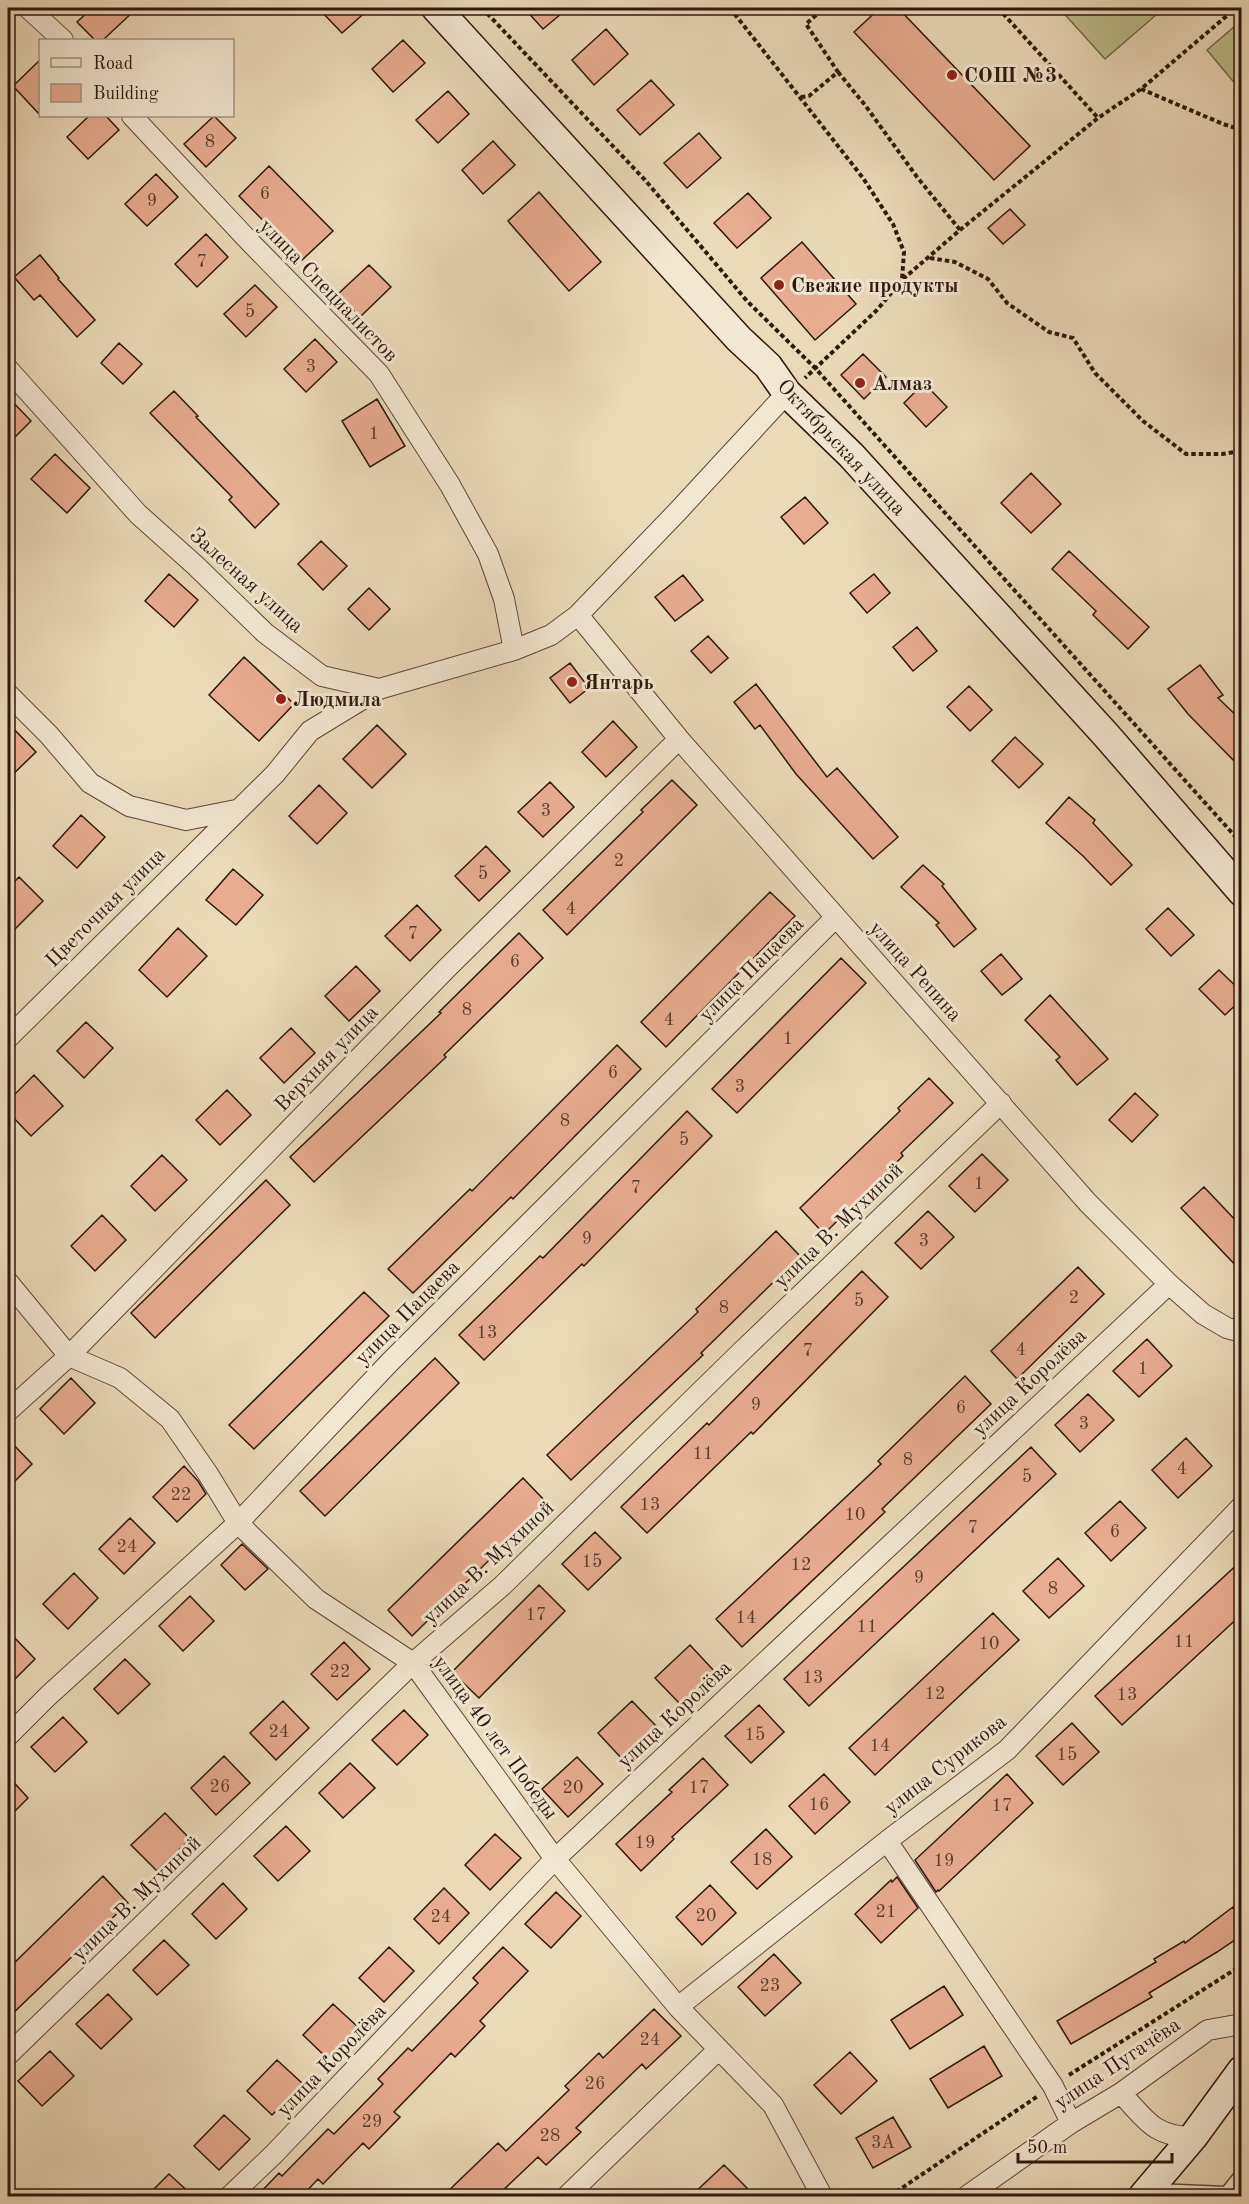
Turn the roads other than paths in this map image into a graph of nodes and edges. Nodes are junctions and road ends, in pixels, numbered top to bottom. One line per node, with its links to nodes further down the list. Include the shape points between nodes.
1 (28, 8): 3 (street)
2 (436, 8): 6 (main road, Октябрьская улица, via 768,366)
3 (62, 39)
4 (133, 117): 8 (street, улица Специалистов, via 379,374 450,485 488,554 504,599)
5 (8, 369): 9 (street, Залесная улица, via 138,514 265,633 322,676)
6 (787, 393): 7 (street, Залесная улица); 13 (main road, Октябрьская улица, via 867,472 1106,735)
7 (578, 615): 8 (street, Залесная улица, via 551,635); 11 (street, улица Репина)
8 (514, 650): 9 (street, Залесная улица)
9 (379, 689): 12 (street, Цветочная улица, via 310,731 274,774)
10 (8, 694): 12 (street, via 90,783 129,806 186,820)
11 (680, 739): 14 (street, улица Репина); 20 (street, Верхняя улица, via 447,968)
12 (236, 810): 15 (street, Цветочная улица)
13 (1242, 892)
14 (836, 917): 16 (street, улица Репина); 23 (street, улица Пацаева, via 390,1362)
15 (8, 1038)
16 (1001, 1103): 18 (street, улица Репина, via 1088,1203); 24 (street, улица В. Мухиной, via 502,1585)
17 (8, 1282): 20 (street, улица 40 лет Победы)
18 (1169, 1284): 19 (street, улица Репина, via 1203,1314); 27 (street, улица Королёва)
19 (1242, 1332)
20 (69, 1356): 21 (street, Верхняя улица); 23 (street, улица 40 лет Победы, via 120,1378 170,1419)
21 (8, 1411)
22 (1242, 1506): 26 (street, улица Сурикова, via 1007,1750)
23 (238, 1523): 24 (street, улица 40 лет Победы, via 316,1599); 25 (street, улица Пацаева)
24 (413, 1663): 27 (street, улица 40 лет Победы); 31 (street, улица В. Мухиной)
25 (8, 1736)
26 (886, 1841): 28 (street, улица Сурикова); 34 (street, via 1053,2086)
27 (555, 1859): 28 (street, улица 40 лет Победы); 38 (street, улица Королёва)
28 (678, 2007): 30 (street, улица 40 лет Победы)
29 (1242, 2024): 33 (street, улица Пугачёва, via 1208,2030)
30 (719, 2049): 39 (street); 40 (street, улица 40 лет Победы, via 773,2105)
31 (8, 2055)
32 (1242, 2070): 35 (main road)
33 (1121, 2093): 34 (street, улица Пугачёва); 35 (street, via 1161,2132)
34 (1071, 2123): 41 (street, улица Пугачёва)
35 (1193, 2137): 37 (main road)
36 (1242, 2172): 37 (lane, via 1226,2192)
37 (1146, 2193)
38 (230, 2196)
39 (567, 2196)
40 (822, 2196)
41 (966, 2196)

